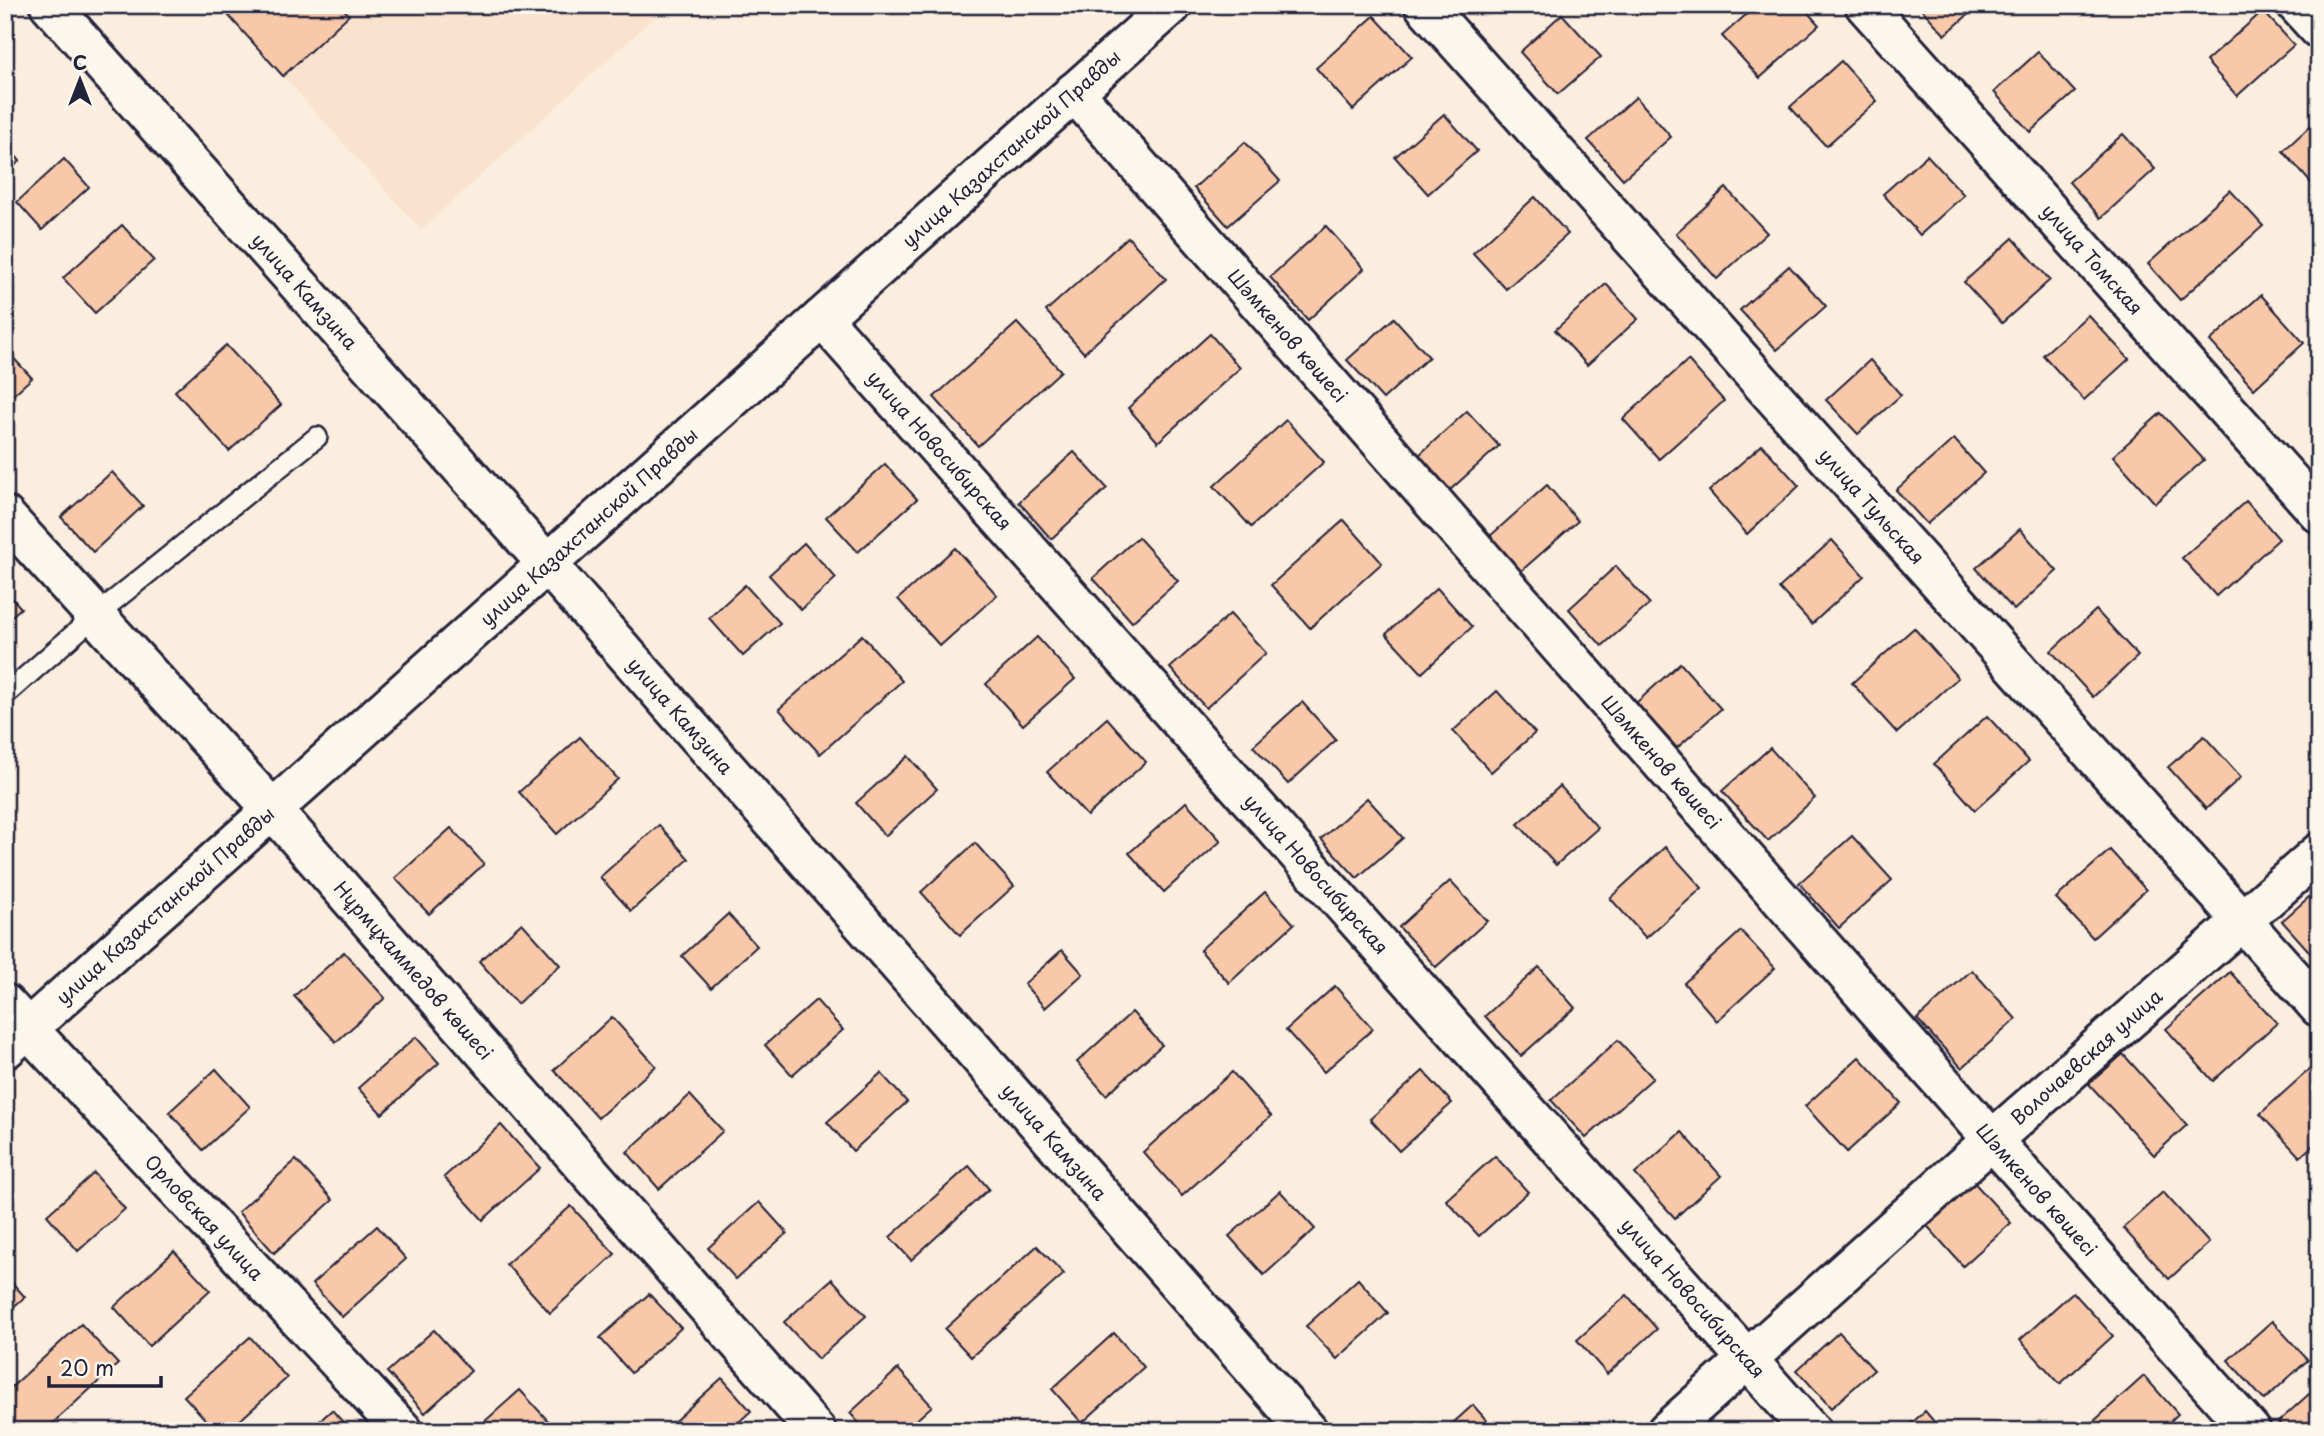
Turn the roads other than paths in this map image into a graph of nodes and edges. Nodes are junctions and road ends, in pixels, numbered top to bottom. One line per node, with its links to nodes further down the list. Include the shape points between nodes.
1 (50, 5): 12 (street, улица Камзина)
2 (1172, 5): 7 (street, улица Казахстанской Правды)
3 (1424, 5): 17 (street, улица Тульская)
4 (1866, 5): 10 (street, улица Томская)
5 (2297, 5): 6 (street)
6 (2319, 29)
7 (1074, 93): 8 (street, улица Казахстанской Правды); 20 (street, Шәмкенов көшесі)
8 (822, 318): 12 (street, улица Казахстанской Правды); 21 (street, улица Новосибирская)
9 (317, 437): 13 (lane)
10 (2319, 513)
11 (5, 516): 13 (street, Нұрмұхаммедов көшесі)
12 (547, 564): 15 (street, улица Казахстанской Правды); 24 (street, улица Камзина)
13 (96, 615): 14 (lane); 15 (street, Нұрмұхаммедов көшесі)
14 (5, 695)
15 (273, 810): 19 (street, улица Казахстанской Правды); 23 (street, Нұрмұхаммедов көшесі)
16 (2319, 853): 17 (street, Волочаевская улица)
17 (2242, 921): 18 (street, улица Тульская); 20 (street, Волочаевская улица)
18 (2319, 1007)
19 (13, 1028): 22 (street, Орловская улица)
20 (1992, 1140): 21 (street, Волочаевская улица); 27 (street, Шәмкенов көшесі)
21 (1748, 1360): 25 (street, Волочаевская улица); 26 (street, улица Новосибирская)
22 (403, 1431)
23 (816, 1431)
24 (1308, 1431)
25 (1667, 1431)
26 (1811, 1431)
27 (2251, 1431)

